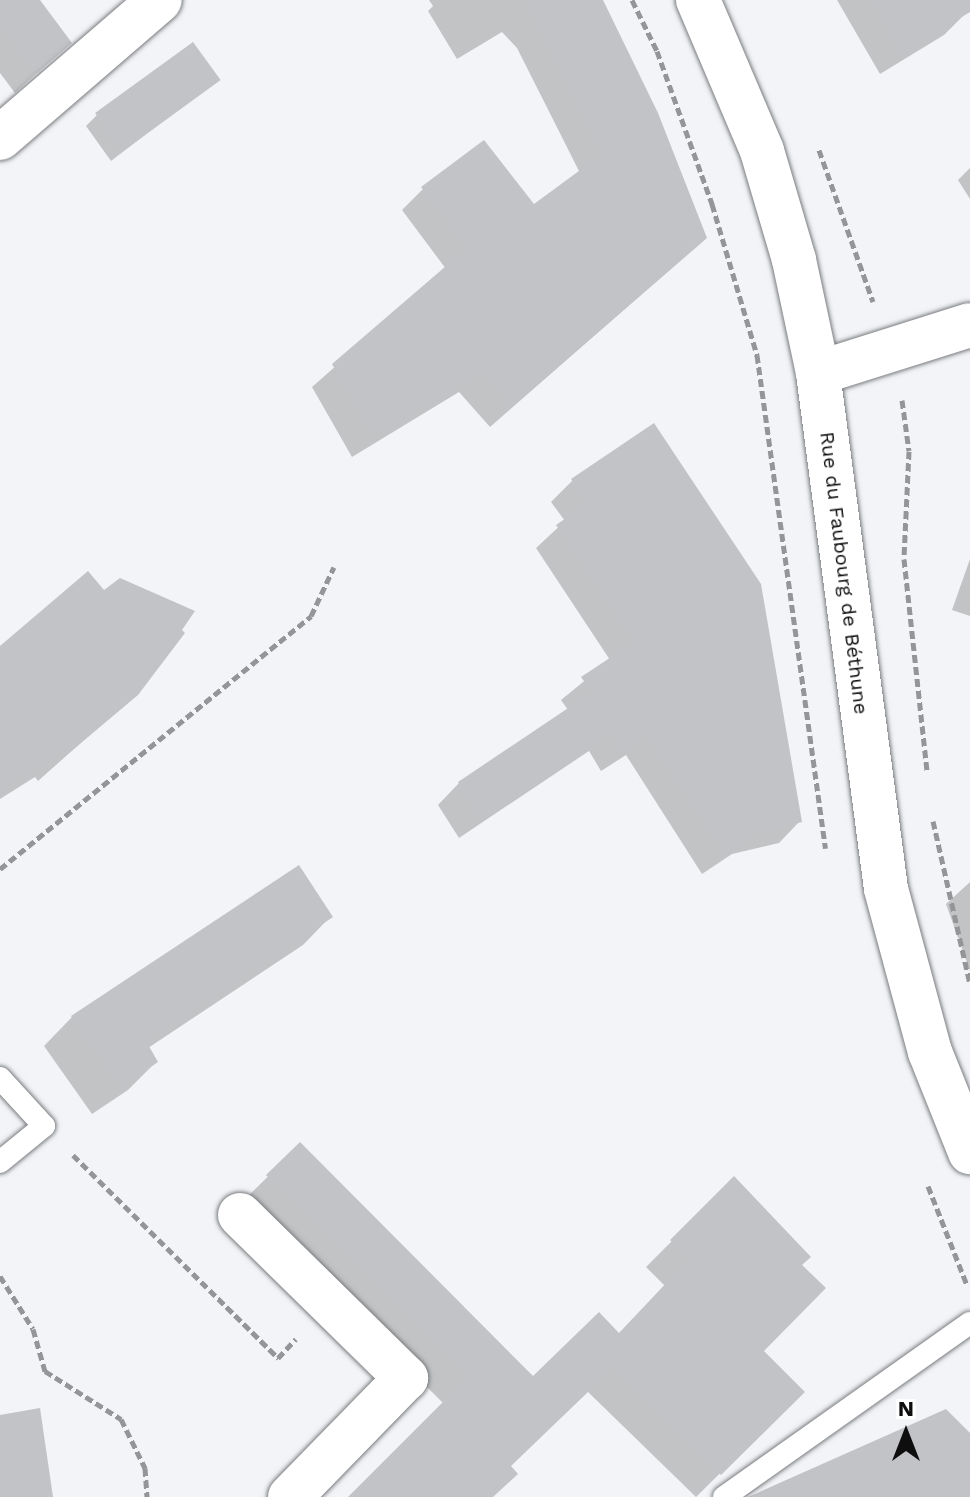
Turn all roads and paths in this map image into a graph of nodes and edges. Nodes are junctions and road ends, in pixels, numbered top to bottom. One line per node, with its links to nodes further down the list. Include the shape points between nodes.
1 (160, 0): 3 (street)
2 (698, 0): 5 (street, Rue du Faubourg de Béthune, via 775,189)
3 (0, 138)
4 (970, 325): 5 (street)
5 (818, 373): 10 (street, Rue du Faubourg de Béthune, via 886,889 926,1039)
6 (334, 567): 7 (path, via 311,616)
7 (0, 869)
8 (0, 1078): 9 (lane)
9 (44, 1126): 11 (lane); 14 (path, via 278,1358)
10 (970, 1152)
11 (0, 1162)
12 (240, 1215): 14 (street)
13 (0, 1276): 16 (path, via 33,1329 45,1371 121,1419 145,1468)
14 (330, 1303): 17 (street, via 406,1378)
15 (970, 1323): 18 (lane)
16 (147, 1497)
17 (290, 1497)
18 (724, 1497)

